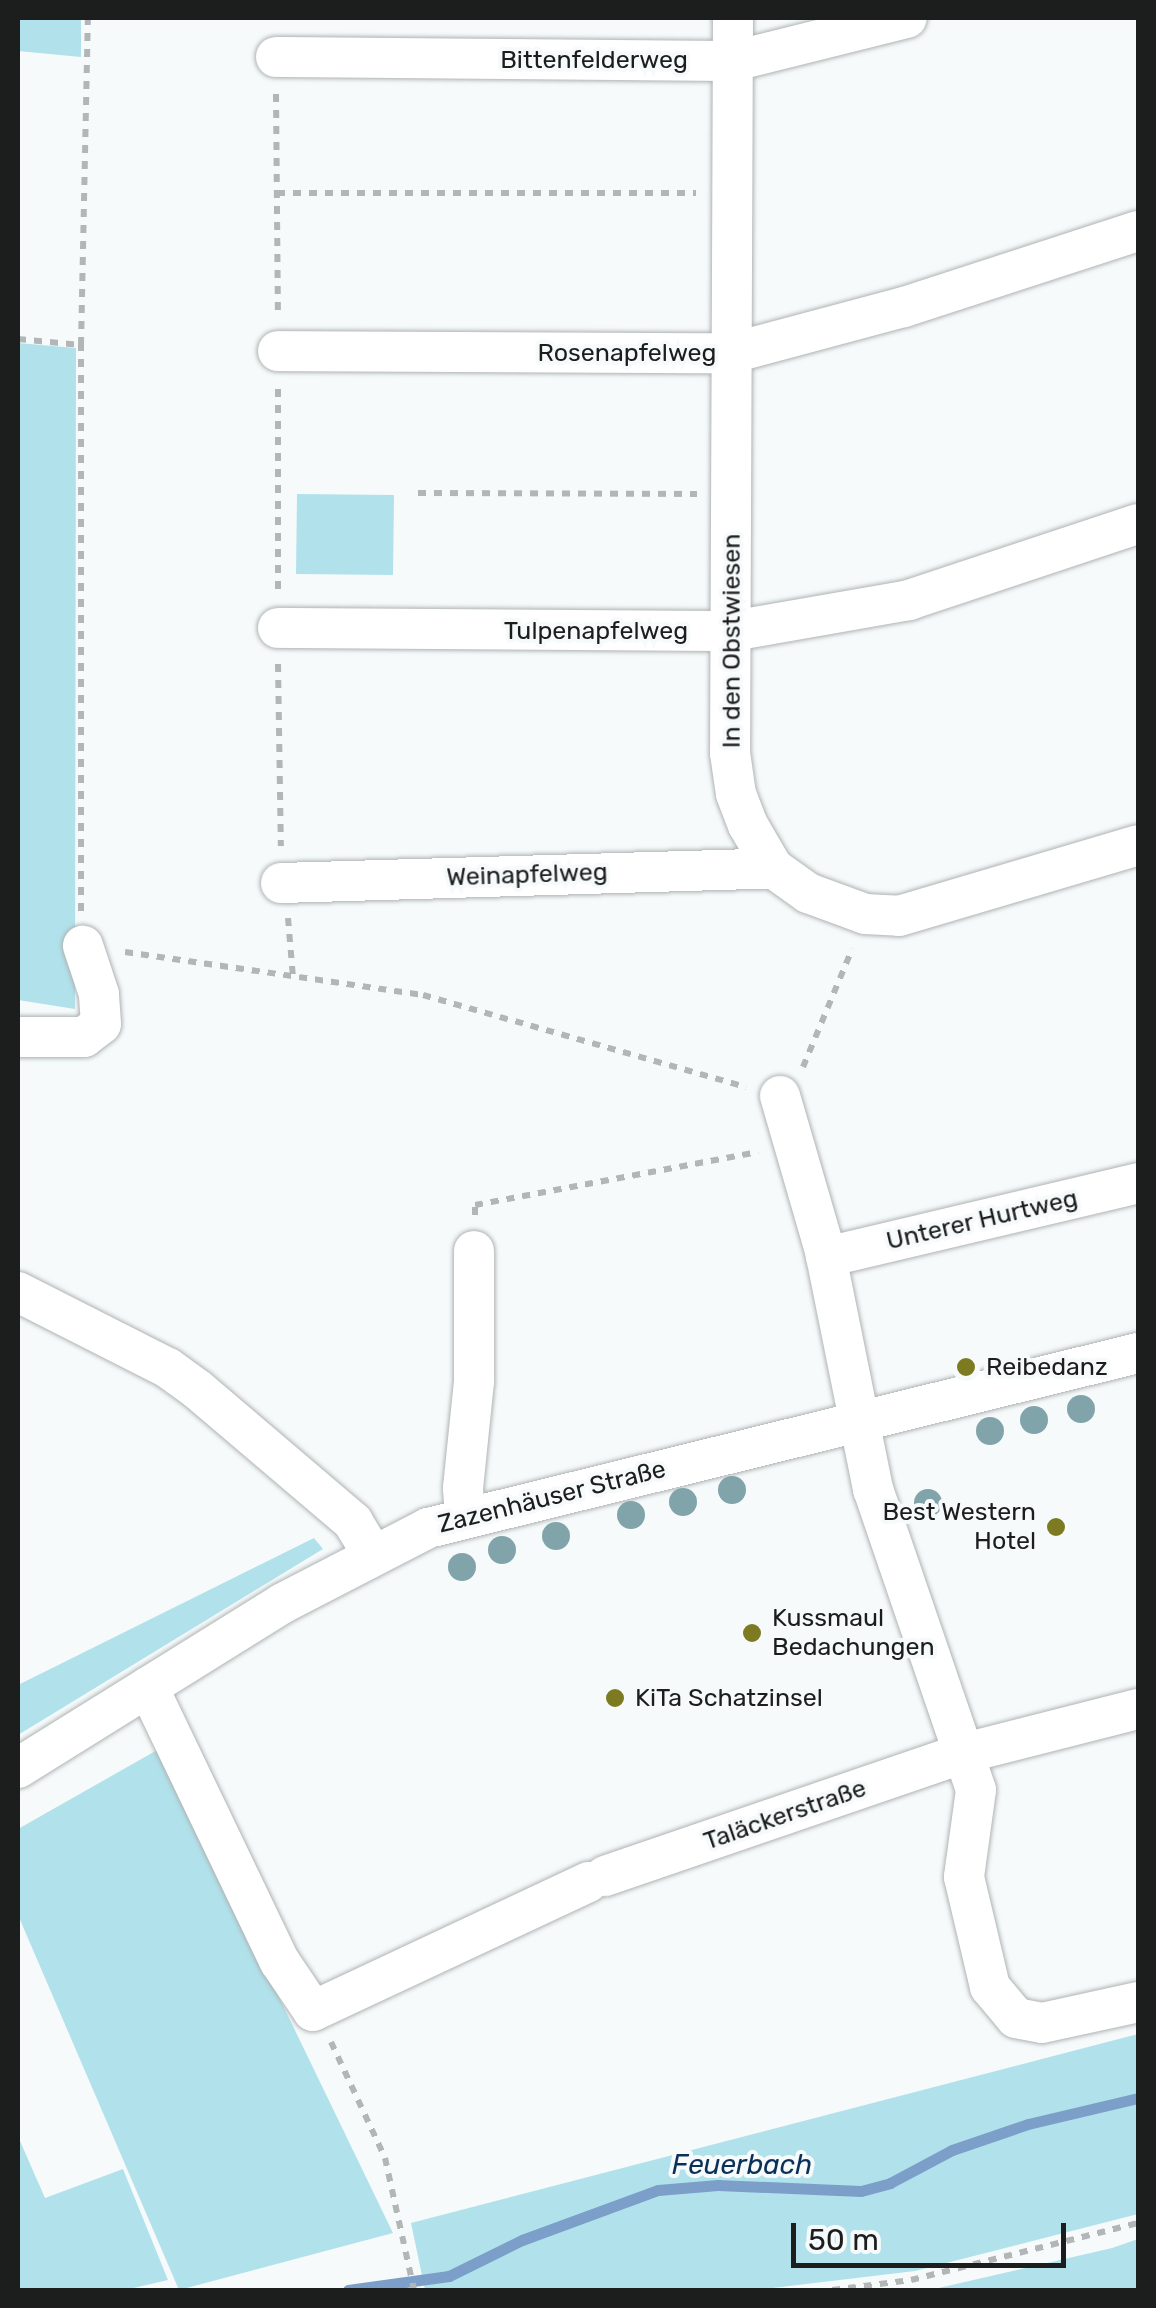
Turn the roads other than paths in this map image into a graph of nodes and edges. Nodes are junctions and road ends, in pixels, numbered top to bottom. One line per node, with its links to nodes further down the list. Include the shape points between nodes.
1 (733, 18): 4 (street, In den Obstwiesen)
2 (907, 18): 4 (street, Bittenfelderweg)
3 (276, 57): 4 (street, Bittenfelderweg)
4 (734, 61): 7 (street, In den Obstwiesen)
5 (1138, 231): 7 (street, Rosenapfelweg, via 904,307)
6 (278, 351): 7 (street, Rosenapfelweg)
7 (732, 353): 10 (street, In den Obstwiesen)
8 (1138, 524): 10 (street, Tulpenapfelweg, via 909,600)
9 (278, 628): 10 (street, Tulpenapfelweg)
10 (732, 632): 12 (street, In den Obstwiesen, via 730,754 736,794)
11 (1138, 844): 12 (street, via 899,916 866,914 808,892)
12 (773, 868): 13 (street, Weinapfelweg)
13 (281, 883)
14 (82, 946): 15 (street, via 99,994 101,1024 84,1037)
15 (18, 1037)
16 (780, 1096): 19 (street)
17 (1138, 1183): 19 (street, Unterer Hurtweg)
18 (474, 1251): 23 (street)
19 (826, 1258): 22 (street)
20 (18, 1292): 24 (street, via 168,1368 353,1522)
21 (1138, 1353): 22 (street, Zazenhäuser Straße)
22 (858, 1420): 23 (street, Zazenhäuser Straße); 27 (street, via 873,1489)
23 (465, 1517): 24 (street, Zazenhäuser Straße)
24 (372, 1554): 25 (street, Zazenhäuser Straße)
25 (148, 1687): 27 (street, Taläckerstraße, via 280,1962 313,2011 597,1879); 28 (street, Zazenhäuser Straße)
26 (1138, 1709): 27 (street, Taläckerstraße)
27 (965, 1753): 29 (street, via 976,1790 964,1877 990,1987 1001,2005 1016,2018 1042,2023)
28 (18, 1768)
29 (1138, 2002)

